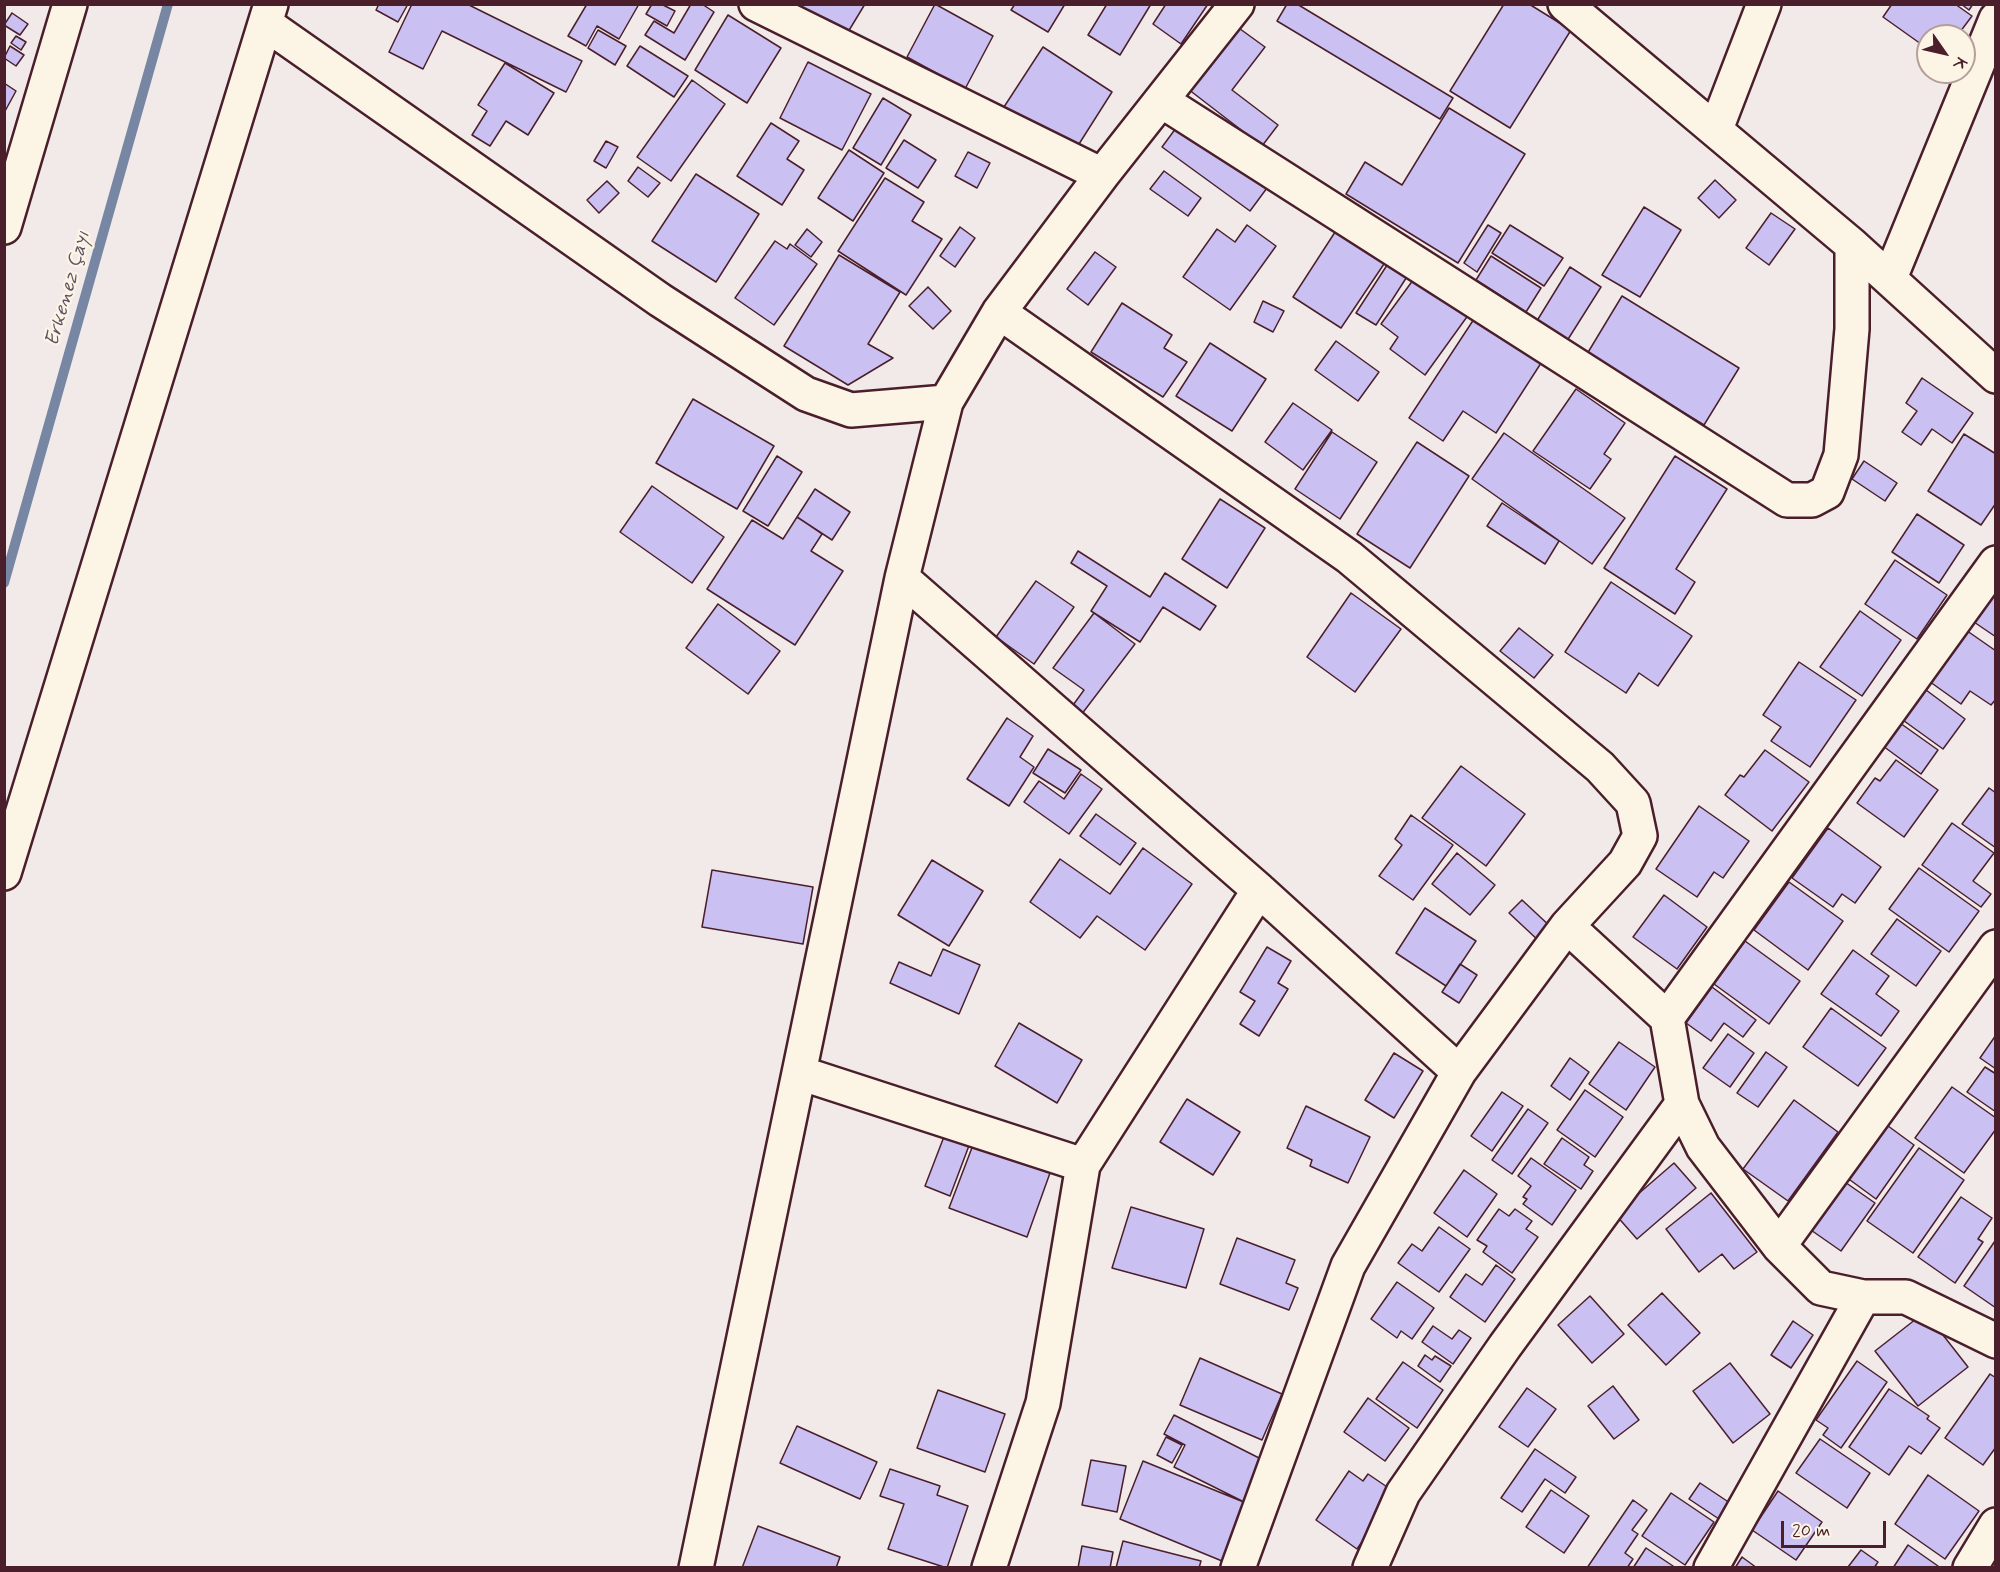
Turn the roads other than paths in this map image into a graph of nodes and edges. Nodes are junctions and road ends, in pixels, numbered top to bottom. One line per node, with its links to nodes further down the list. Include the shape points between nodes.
1 (70, 4): 11 (street)
2 (756, 4): 10 (street)
3 (1237, 4): 8 (street)
4 (1564, 4): 9 (street)
5 (1764, 4): 9 (street)
6 (269, 14): 16 (street, via 660,300 806,394 851,410); 19 (street)
7 (1995, 19): 13 (street)
8 (1162, 102): 10 (street); 12 (street, via 1787,500 1812,500 1827,492 1841,454 1852,329)
9 (1716, 129): 12 (street)
10 (1102, 175): 14 (street)
11 (4, 227)
12 (1852, 245): 13 (street)
13 (1890, 278): 15 (street)
14 (999, 312): 16 (street); 21 (street, via 1349,557 1600,767 1634,803 1640,836 1625,863)
15 (1995, 376)
16 (946, 402): 18 (street)
17 (1995, 563): 23 (street)
18 (902, 578): 20 (street); 25 (street)
19 (4, 873)
20 (1259, 890): 24 (street); 27 (street)
21 (1567, 926): 23 (street); 24 (street)
22 (1995, 947): 28 (street)
23 (1667, 1018): 26 (street)
24 (1459, 1072): 34 (street, via 1348,1266)
25 (800, 1073): 27 (street); 32 (street)
26 (1682, 1104): 28 (street, via 1703,1147); 35 (street, via 1403,1493)
27 (1083, 1165): 33 (street, via 1043,1403)
28 (1779, 1246): 29 (street, via 1821,1288)
29 (1863, 1297): 30 (street, via 1906,1297); 36 (street)
30 (1995, 1341)
31 (1995, 1525): 37 (street)
32 (696, 1568)
33 (988, 1568)
34 (1238, 1568)
35 (1371, 1568)
36 (1711, 1568)
37 (1970, 1568)

